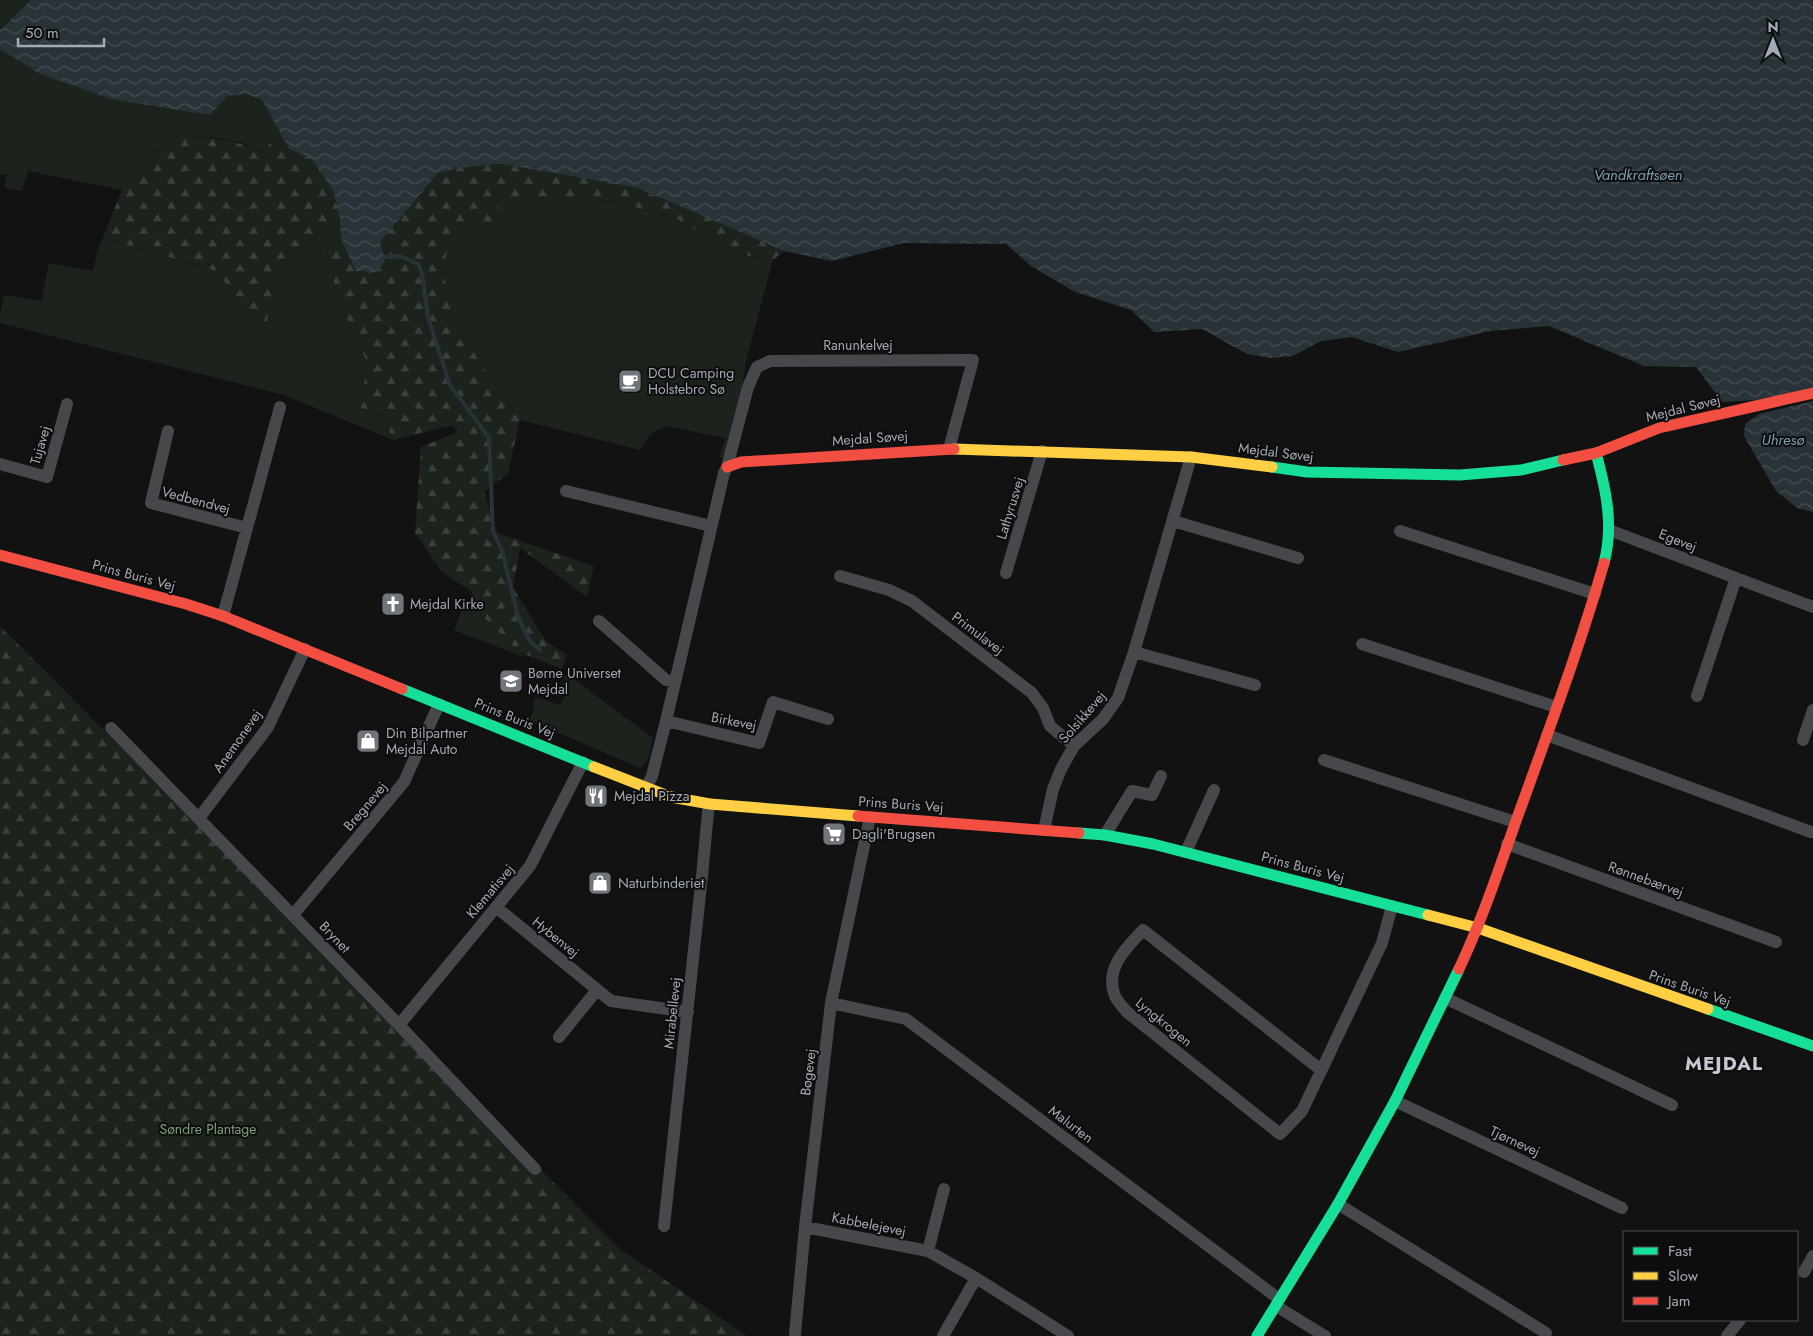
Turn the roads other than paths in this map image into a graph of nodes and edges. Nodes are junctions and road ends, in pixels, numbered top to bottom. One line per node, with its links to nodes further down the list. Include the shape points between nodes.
1 (1813, 393): 7 (street, Mejdal Søvej, via 1659,428)
2 (67, 404): 9 (street, Tujavej, via 47,477)
3 (280, 407): 14 (street)
4 (168, 431): 14 (street, Vedbendvej, via 151,503)
5 (949, 448): 6 (street, Mejdal Søvej); 10 (street, Mejdal Søvej, via 741,462); 10 (street, Ranunkelvej, via 973,360 770,360 757,368 748,387)
6 (1042, 451): 8 (street, Mejdal Søvej); 19 (street, Lathyrusvej)
7 (1596, 453): 8 (street, Mejdal Søvej, via 1521,470 1460,475 1307,472); 15 (street, via 1604,482)
8 (1191, 457): 12 (street, Solsikkevej)
9 (0, 464)
10 (727, 467): 13 (street)
11 (566, 491): 13 (street)
12 (1173, 521): 18 (street); 28 (street, Solsikkevej)
13 (711, 526): 29 (street)
14 (247, 528): 24 (street)
15 (1609, 530): 21 (street, Egevej); 22 (street)
16 (1400, 531): 22 (street)
17 (0, 555): 24 (street, Prins Buris Vej)
18 (1298, 558)
19 (1006, 573)
20 (840, 576): 40 (street, Primulavej, via 888,590 912,602 1032,693 1050,726)
21 (1736, 578): 23 (street, Egevej); 31 (street)
22 (1595, 594): 33 (street)
23 (1813, 607)
24 (224, 616): 27 (street, Prins Buris Vej)
25 (599, 622): 29 (street, via 666,680)
26 (1362, 644): 33 (street)
27 (305, 649): 32 (street, Prins Buris Vej); 48 (street, Anemonevej, via 268,727)
28 (1134, 652): 30 (street); 40 (street, Solsikkevej, via 1118,698 1103,719)
29 (675, 682): 36 (street)
30 (1256, 686)
31 (1697, 696)
32 (439, 704): 42 (street, Prins Buris Vej); 57 (street, Bregnevej, via 404,782)
33 (1556, 707): 38 (street)
34 (1813, 710): 39 (street)
35 (828, 720): 36 (street, Birkevej, via 772,702 759,743)
36 (666, 721): 44 (street)
37 (111, 728): 48 (street, Brynet)
38 (1547, 735): 49 (street); 51 (street)
39 (1803, 740)
40 (1074, 746): 50 (street, Solsikkevej, via 1060,769)
41 (1324, 760): 49 (street)
42 (583, 762): 44 (street, Prins Buris Vej); 56 (street, Klematisvej, via 530,866)
43 (1161, 776): 52 (street, via 1152,795 1132,791)
44 (646, 788): 46 (street, Prins Buris Vej, via 671,797)
45 (1214, 790): 54 (street)
46 (710, 804): 47 (street, Prins Buris Vej); 63 (street, Mirabellevej)
47 (870, 817): 50 (street, Prins Buris Vej); 62 (street, Bøgevej)
48 (199, 818): 57 (street, Brynet)
49 (1515, 822): 53 (street)
50 (1044, 830): 52 (street, Prins Buris Vej)
51 (1811, 832)
52 (1105, 835): 54 (street, Prins Buris Vej)
53 (1507, 844): 58 (street); 59 (street, Rønnebærvej)
54 (1186, 852): 55 (street, Prins Buris Vej)
55 (1392, 906): 58 (street, Prins Buris Vej); 67 (street, Lyngkrogen, via 1382,943)
56 (496, 907): 60 (street, Hybenvej); 64 (street, Klematisvej)
57 (292, 915): 64 (street, Brynet)
58 (1478, 928): 61 (street); 66 (street, Prins Buris Vej)
59 (1776, 942)
60 (597, 990): 63 (street, Hybenvej, via 611,1001); 65 (street)
61 (1445, 998): 68 (street); 69 (street)
62 (831, 1003): 75 (street, Bøgevej); 80 (street, Malurten, via 906,1019)
63 (688, 1012): 74 (street, Mirabellevej)
64 (399, 1025): 70 (street, Brynet)
65 (559, 1038)
66 (1813, 1046)
67 (1321, 1070): 67 (street, Lyngkrogen, via 1143,930 1115,964 1112,979 1115,996 1127,1012 1280,1134 1302,1111)
68 (1395, 1101): 72 (street); 73 (street, Tjørnevej)
69 (1672, 1105)
70 (535, 1169)
71 (944, 1189): 76 (street)
72 (1338, 1204): 80 (street); 82 (street)
73 (1622, 1208)
74 (664, 1226)
75 (805, 1227): 76 (street, Kabbelejevej); 83 (street, Bøgevej)
76 (928, 1251): 79 (street, Kabbelejevej)
77 (1813, 1256): 78 (street)
78 (1805, 1273)
79 (976, 1278): 84 (street); 85 (street, Kabbelejevej)
80 (1278, 1303): 86 (street); 87 (street)
81 (1739, 1321): 88 (street)
82 (1546, 1333)
83 (795, 1334)
84 (942, 1336)
85 (1068, 1336)
86 (1257, 1336)
87 (1325, 1336)
88 (1727, 1336)

